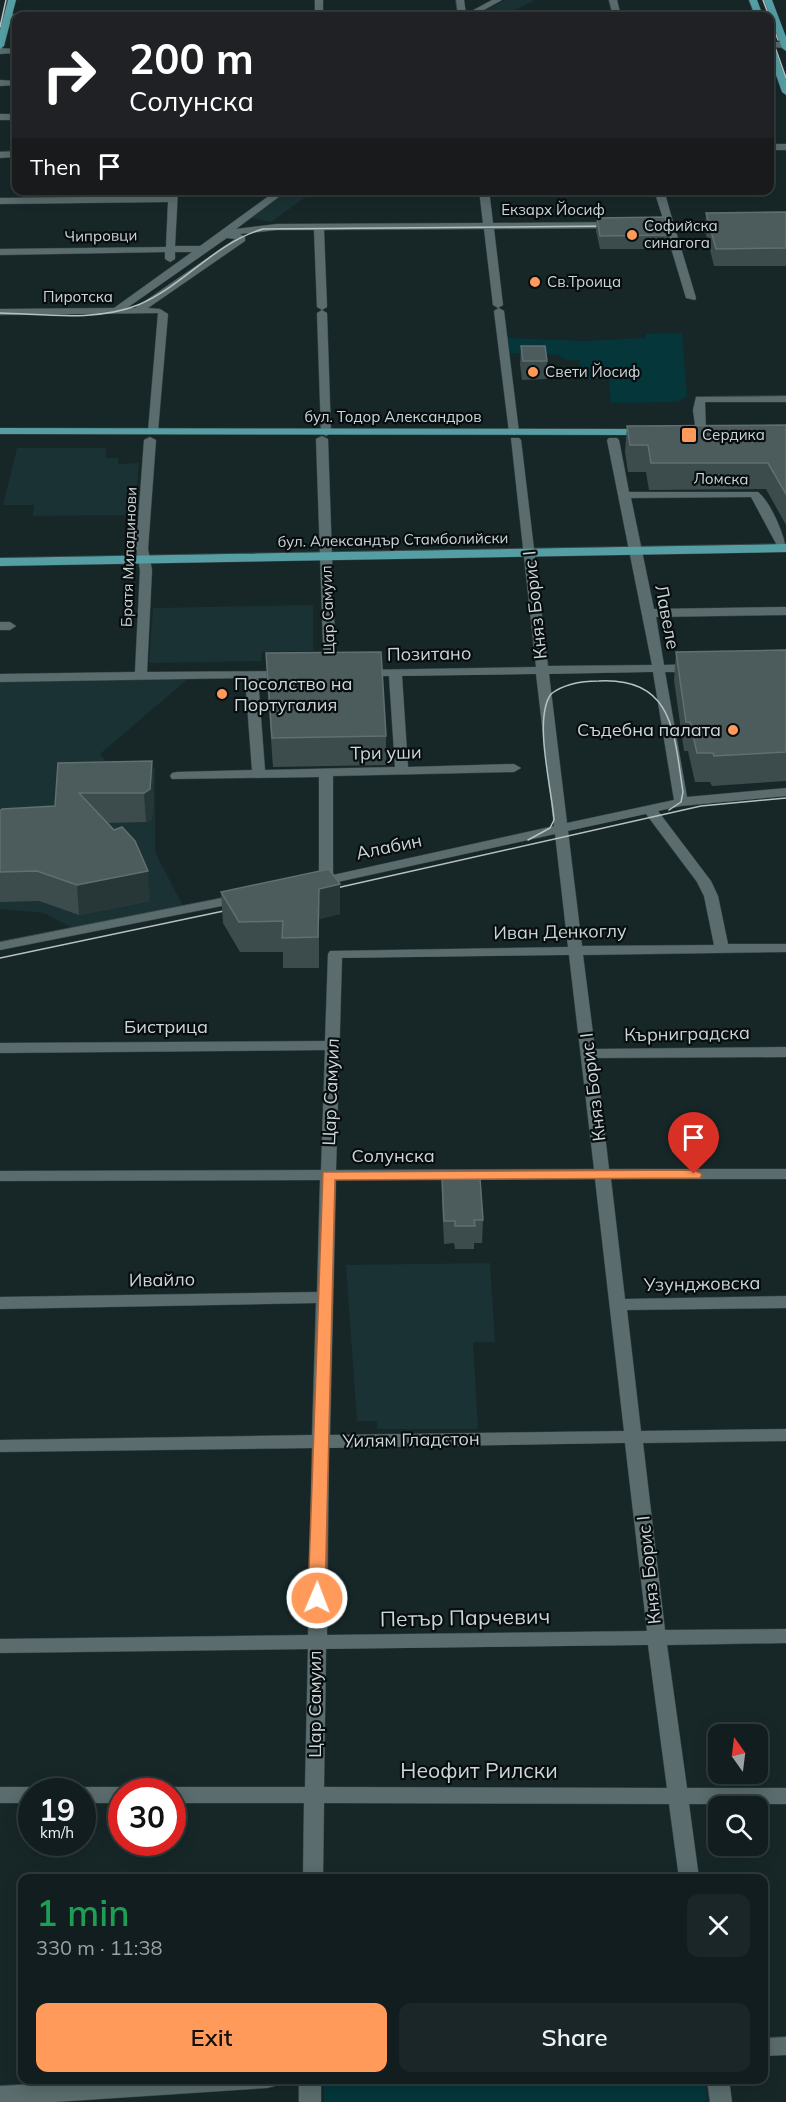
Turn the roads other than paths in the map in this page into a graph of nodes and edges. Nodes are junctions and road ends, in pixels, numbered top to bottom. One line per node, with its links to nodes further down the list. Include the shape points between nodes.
1 (12, 0): 7 (main road)
2 (498, 0): 5 (street)
3 (190, 4): 4 (street)
4 (190, 12)
5 (476, 12)
6 (774, 15): 10 (main road)
7 (7, 16): 8 (street); 9 (main road)
8 (12, 16)
9 (0, 46)
10 (786, 46)
11 (774, 58): 12 (main road)
12 (786, 92)
13 (173, 195): 17 (street); 24 (street)
14 (277, 195): 22 (street)
15 (485, 195): 18 (street, Княз Борис I)
16 (660, 195): 19 (street)
17 (0, 201)
18 (488, 225): 19 (street, Екзарх Йосиф); 21 (street, Екзарх Йосиф); 36 (street, Княз Борис I)
19 (668, 225): 20 (street, Екзарх Йосиф); 27 (street)
20 (739, 225)
21 (319, 227): 22 (street, Екзарх Йосиф, via 251,228); 35 (street, Цар Самуил)
22 (220, 237): 23 (street); 28 (street, via 235,235 242,239)
23 (203, 249): 24 (street, Чипровци); 26 (street)
24 (168, 250): 25 (street, Чипровци); 26 (street)
25 (0, 252)
26 (172, 271): 30 (street)
27 (691, 298)
28 (137, 311): 30 (street, Пиротска); 31 (street, Пиротска)
29 (0, 312): 30 (street, Пиротска)
30 (115, 312)
31 (160, 313): 34 (street, Братя Миладинови)
32 (786, 399): 37 (street, via 700,399)
33 (0, 431): 34 (main road, бул. Тодор Александров)
34 (152, 436): 35 (main road, бул. Тодор Александров); 38 (main road, бул. Тодор Александров); 45 (street, Братя Миладинови, via 142,549)
35 (324, 436): 36 (main road, бул. Тодор Александров); 44 (street, Цар Самуил)
36 (515, 436): 39 (main road, бул. Тодор Александров); 39 (main road, бул. Тодор Александров, via 657,436); 43 (street, Княз Борис I)
37 (701, 436)
38 (0, 439)
39 (613, 440): 40 (street, Лавеле)
40 (624, 495): 41 (street, Ломска, via 754,494); 42 (street, Лавеле)
41 (785, 549): 42 (main road, бул. Александър Стамболийски)
42 (635, 551): 43 (main road, бул. Александър Стамболийски); 48 (street, Лавеле)
43 (529, 553): 44 (main road, бул. Александър Стамболийски); 51 (street, Княз Борис I)
44 (327, 556): 45 (main road, бул. Александър Стамболийски); 52 (street, Цар Самуил)
45 (146, 560): 46 (main road, бул. Александър Стамболийски); 56 (street, Братя Миладинови)
46 (0, 562)
47 (786, 611): 48 (street)
48 (649, 613): 50 (street, Лавеле)
49 (705, 668): 50 (street, Позитано)
50 (659, 669): 51 (street, Позитано); 64 (street, Лавеле)
51 (543, 670): 53 (street, Позитано); 66 (street, Княз Борис I)
52 (335, 673): 53 (street, Позитано)
53 (395, 673): 59 (street)
54 (296, 674): 55 (street)
55 (251, 675): 56 (street); 61 (street)
56 (141, 676): 57 (street)
57 (0, 678)
58 (514, 768): 59 (street, Три уши)
59 (402, 771): 60 (street, Три уши)
60 (326, 772): 61 (street, Три уши); 67 (street)
61 (258, 774): 62 (street, Три уши)
62 (177, 776)
63 (786, 792): 64 (street, Алабин)
64 (681, 802): 65 (street, Алабин)
65 (648, 809): 66 (street, Алабин); 72 (street, via 704,881)
66 (560, 830): 67 (street, Алабин); 73 (street, Княз Борис I)
67 (326, 881): 68 (street, Алабин)
68 (303, 886)
69 (258, 895): 70 (street)
70 (0, 946)
71 (786, 948): 72 (street, Иван Денкоглу)
72 (722, 949): 73 (street, Иван Денкоглу)
73 (576, 951): 74 (street, Иван Денкоглу); 78 (street, Княз Борис I)
74 (335, 954): 75 (street, Цар Самуил)
75 (332, 1045): 76 (street, Бистрица); 82 (street, Цар Самуил)
76 (0, 1048)
77 (786, 1052): 78 (street, Кърниградска)
78 (589, 1054): 80 (street, Княз Борис I)
79 (786, 1174): 80 (street, Солунска)
80 (603, 1175): 82 (street, Солунска); 86 (street, Княз Борис I)
81 (0, 1176): 82 (street, Солунска)
82 (328, 1176): 83 (street, Цар Самуил)
83 (325, 1297): 85 (street, Ивайло); 89 (street, Цар Самуил)
84 (786, 1302): 86 (street, Узунджовска)
85 (0, 1303)
86 (618, 1305): 88 (street, Княз Борис I)
87 (786, 1435): 88 (street, Уилям Гладстон)
88 (634, 1437): 89 (street, Уилям Гладстон); 92 (street, Княз Борис I)
89 (320, 1442): 90 (street, Уилям Гладстон); 93 (street, Цар Самуил)
90 (0, 1446)
91 (786, 1636): 92 (street, Петър Парчевич)
92 (657, 1638): 93 (street, Петър Парчевич); 99 (street, Княз Борис I)
93 (316, 1642): 94 (street, Петър Парчевич); 98 (street, Цар Самуил)
94 (0, 1646)
95 (0, 1795): 96 (street)
96 (18, 1795)
97 (186, 1795): 98 (street, Неофит Рилски)
98 (314, 1795): 99 (street, Неофит Рилски); 101 (street, Цар Самуил)
99 (677, 1796): 100 (street, Неофит Рилски); 102 (street, Княз Борис I)
100 (786, 1796)
101 (313, 1874)
102 (688, 1874)
103 (786, 2046): 104 (street)
104 (768, 2047)
105 (188, 2084): 108 (street)
106 (310, 2084): 109 (street)
107 (719, 2084): 110 (street)
108 (0, 2096)
109 (310, 2102)
110 (721, 2102)

